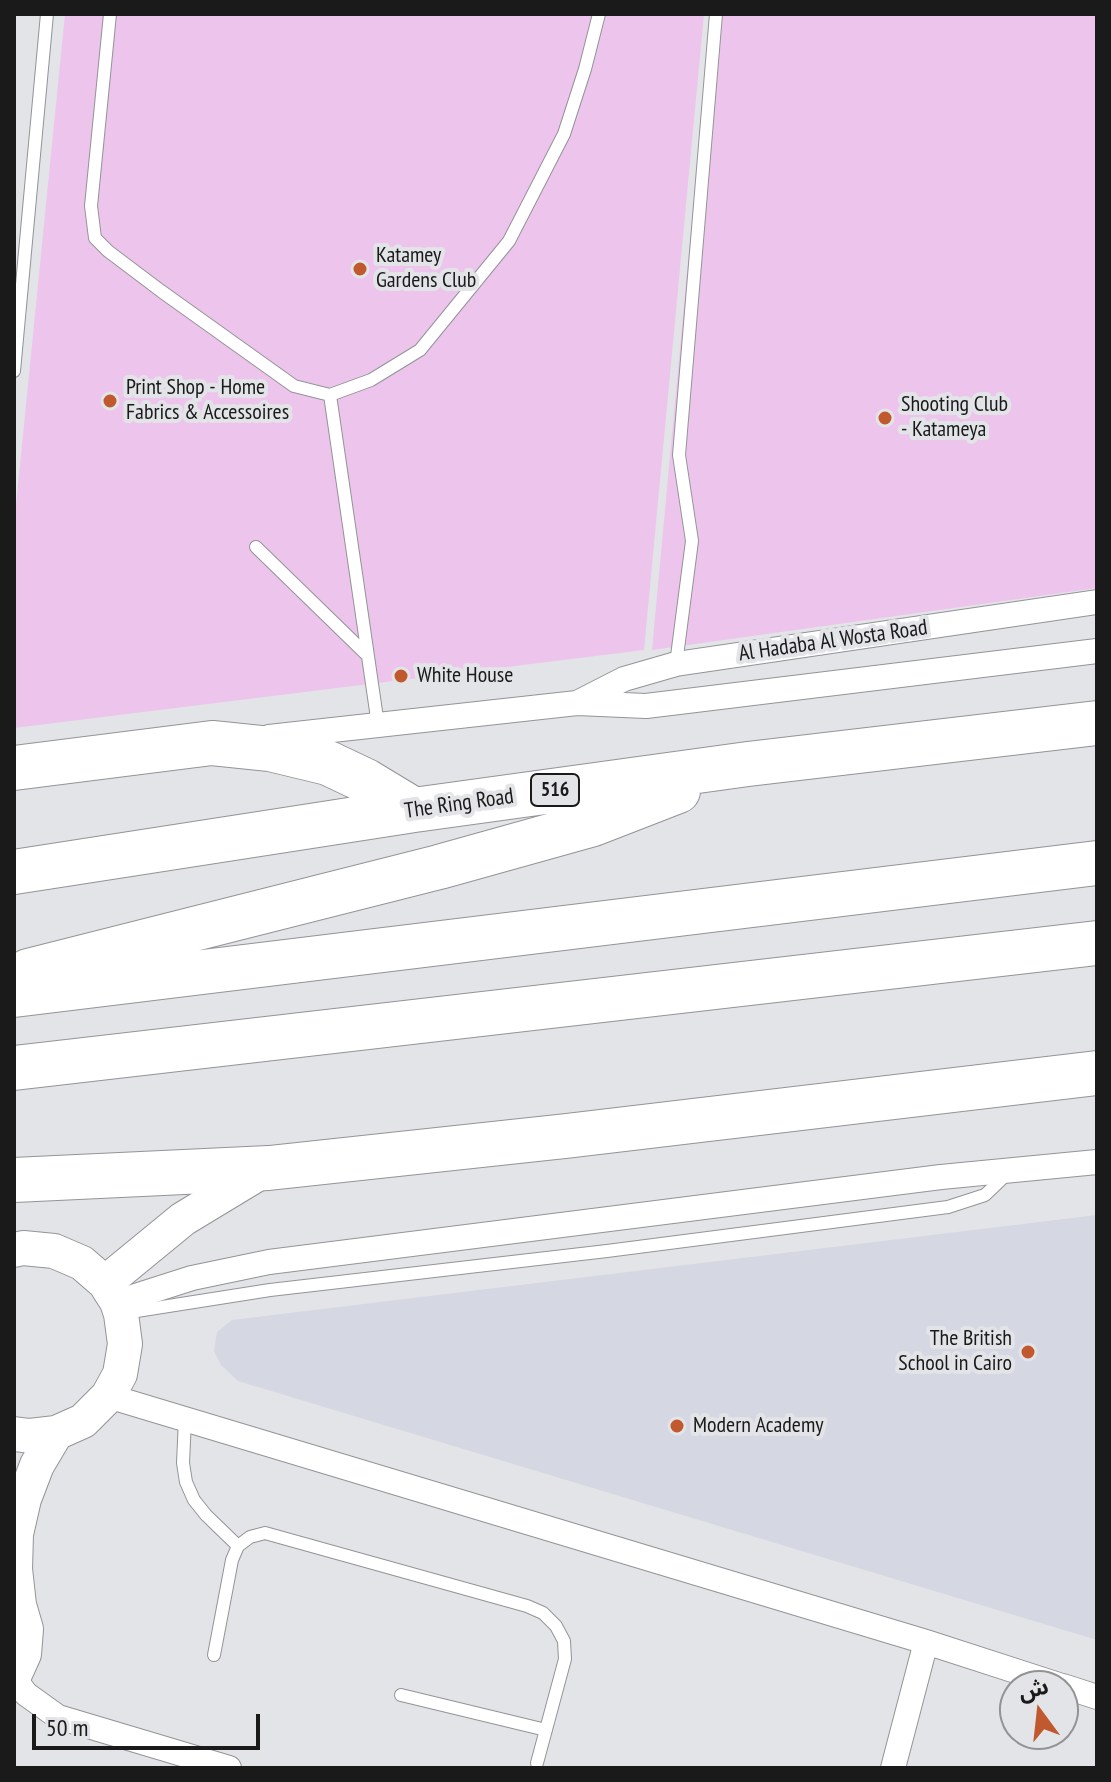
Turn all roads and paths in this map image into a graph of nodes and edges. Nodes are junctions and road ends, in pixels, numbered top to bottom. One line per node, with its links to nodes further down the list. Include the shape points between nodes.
1 (47, 14): 5 (lane)
2 (110, 14): 6 (lane, via 91,206 95,238 294,386)
3 (599, 14): 6 (lane, via 564,134 509,241 420,350 371,380)
4 (716, 14): 11 (lane, via 679,455 692,550)
5 (14, 371)
6 (330, 395): 10 (lane)
7 (256, 547): 10 (lane)
8 (1097, 602): 11 (street, Al Hadaba Al Wosta Road)
9 (1097, 651): 12 (street, Al Hadaba Al Wosta Road, via 646,706)
10 (366, 654): 14 (lane)
11 (676, 664): 12 (street, Al Hadaba Al Wosta Road, via 624,679)
12 (577, 703): 14 (street, Al Hadaba Al Wosta Road)
13 (1097, 723): 16 (highway, The Ring Road / 516)
14 (378, 725): 15 (street, Al Hadaba Al Wosta Road)
15 (212, 743): 17 (highway); 18 (highway, via 328,763)
16 (748, 764): 18 (highway, The Ring Road / 516); 22 (highway, 516, via 593,824)
17 (14, 768)
18 (414, 810): 20 (highway, The Ring Road / 516)
19 (1097, 863): 23 (highway)
20 (14, 872)
21 (1097, 943): 24 (highway)
22 (14, 974)
23 (14, 995)
24 (14, 1068)
25 (1097, 1073): 27 (highway)
26 (1097, 1162): 28 (street)
27 (269, 1168): 29 (highway); 35 (street, via 144,1249)
28 (1012, 1169): 30 (street); 32 (lane, via 971,1202)
29 (14, 1180)
30 (760, 1200): 31 (street); 32 (lane)
31 (603, 1219): 34 (lane); 35 (street, via 269,1262)
32 (764, 1231): 34 (lane)
33 (14, 1250): 35 (street, via 54,1251 82,1263)
34 (607, 1251): 35 (lane, via 270,1290)
35 (114, 1300): 36 (street, via 125,1344 120,1374)
36 (108, 1396): 37 (street); 38 (street, via 83,1421)
37 (185, 1419): 40 (lane, via 186,1482 206,1515); 42 (street)
38 (56, 1433): 39 (street); 41 (street, via 37,1465 21,1510)
39 (14, 1434)
40 (238, 1546): 43 (lane); 47 (lane, via 265,1533 280,1535 543,1613 564,1641 565,1659)
41 (16, 1602): 45 (street, via 26,1629 24,1654)
42 (926, 1642): 44 (street); 50 (street)
43 (214, 1655)
44 (1013, 1670)
45 (14, 1677): 49 (street, via 33,1700 58,1717)
46 (401, 1695): 47 (lane)
47 (546, 1730): 48 (lane)
48 (537, 1763)
49 (229, 1768)
50 (893, 1768)

